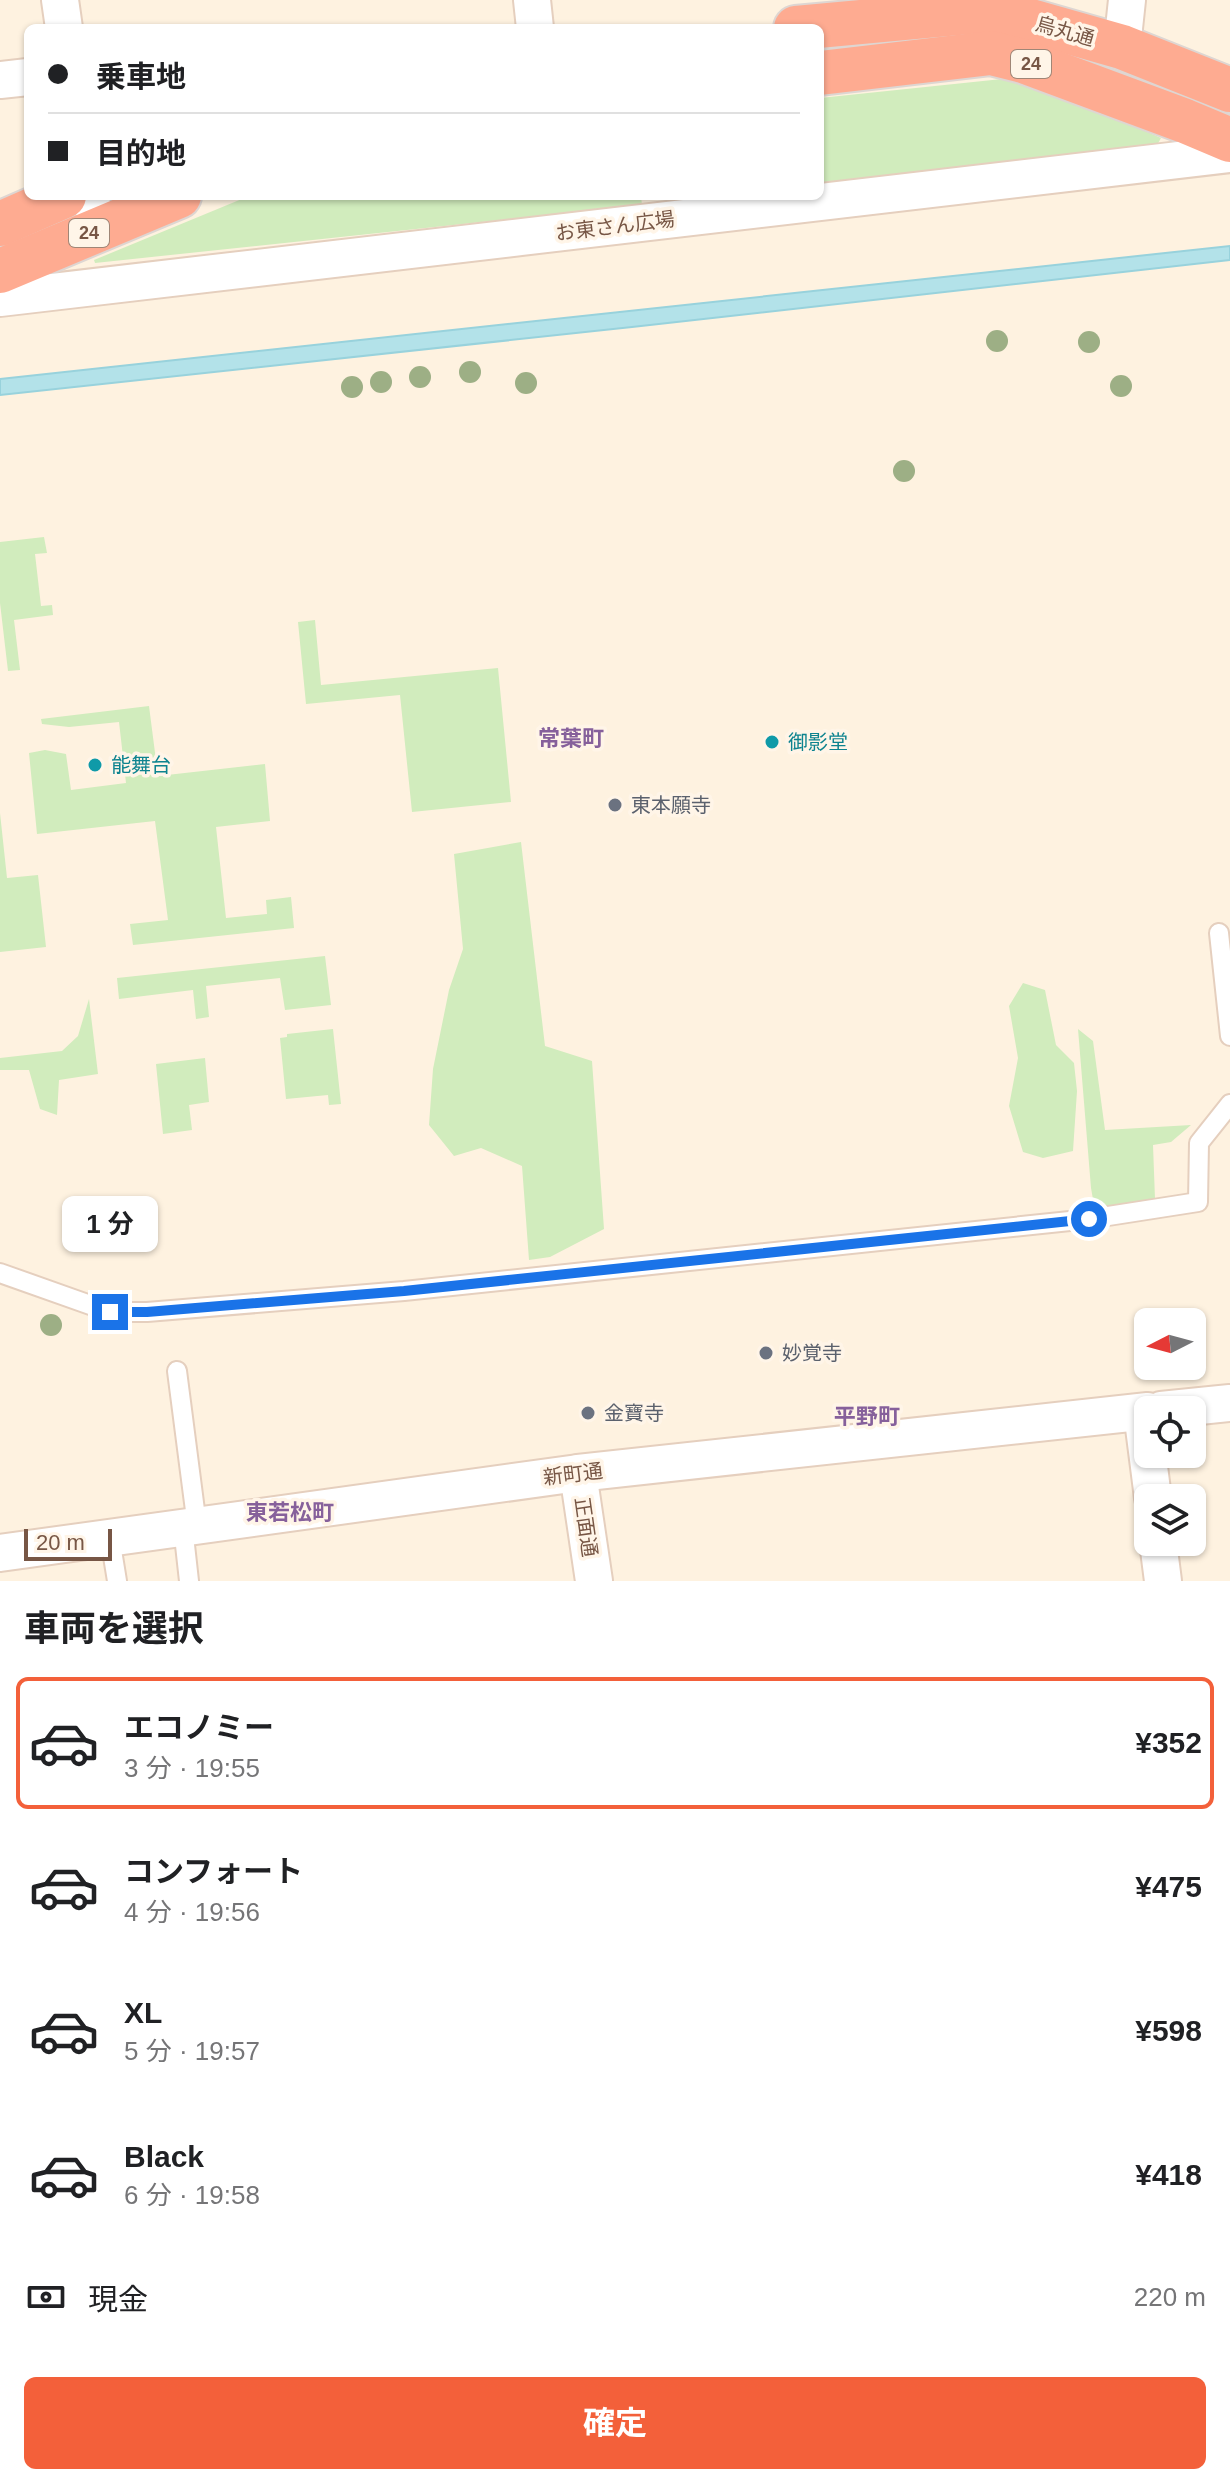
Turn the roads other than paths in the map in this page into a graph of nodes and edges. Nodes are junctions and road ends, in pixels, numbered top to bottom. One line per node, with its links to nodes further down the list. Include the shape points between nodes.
1 (60, 0): 5 (street)
2 (532, 0): 6 (street)
3 (1127, 0): 8 (street)
4 (1006, 7): 7 (highway, 烏丸通 / 24); 8 (highway, 烏丸通 / 24); 9 (highway)
5 (63, 24)
6 (535, 24)
7 (824, 25)
8 (1122, 47): 13 (highway, 烏丸通 / 24)
9 (1023, 61): 10 (highway, 烏丸通 / 24, via 991,53); 14 (highway, 烏丸通 / 24)
10 (824, 73)
11 (24, 77): 12 (street)
12 (0, 80)
13 (1230, 90)
14 (1230, 140)
15 (1230, 154): 21 (street, お東さん広場)
16 (55, 200): 19 (highway, 24)
17 (158, 200): 18 (highway, 24)
18 (95, 212): 20 (highway, 24)
19 (0, 224)
20 (0, 271)
21 (0, 298)
22 (1219, 933): 23 (lane)
23 (1230, 1036)
24 (1230, 1104): 25 (lane, via 1199,1143 1198,1202 1089,1219 404,1291 147,1312 110,1312)
25 (0, 1273)
26 (177, 1371): 31 (lane)
27 (1230, 1403): 28 (street, 新町通)
28 (1206, 1405)
29 (1134, 1413): 30 (street, 新町通)
30 (578, 1473): 31 (street, 新町通); 37 (street, 正面通)
31 (190, 1526): 32 (street, 新町通); 36 (lane)
32 (110, 1538): 34 (street, 新町通); 35 (lane)
33 (1160, 1556): 38 (street)
34 (6, 1562)
35 (117, 1581)
36 (189, 1581)
37 (594, 1581)
38 (1163, 1581)

